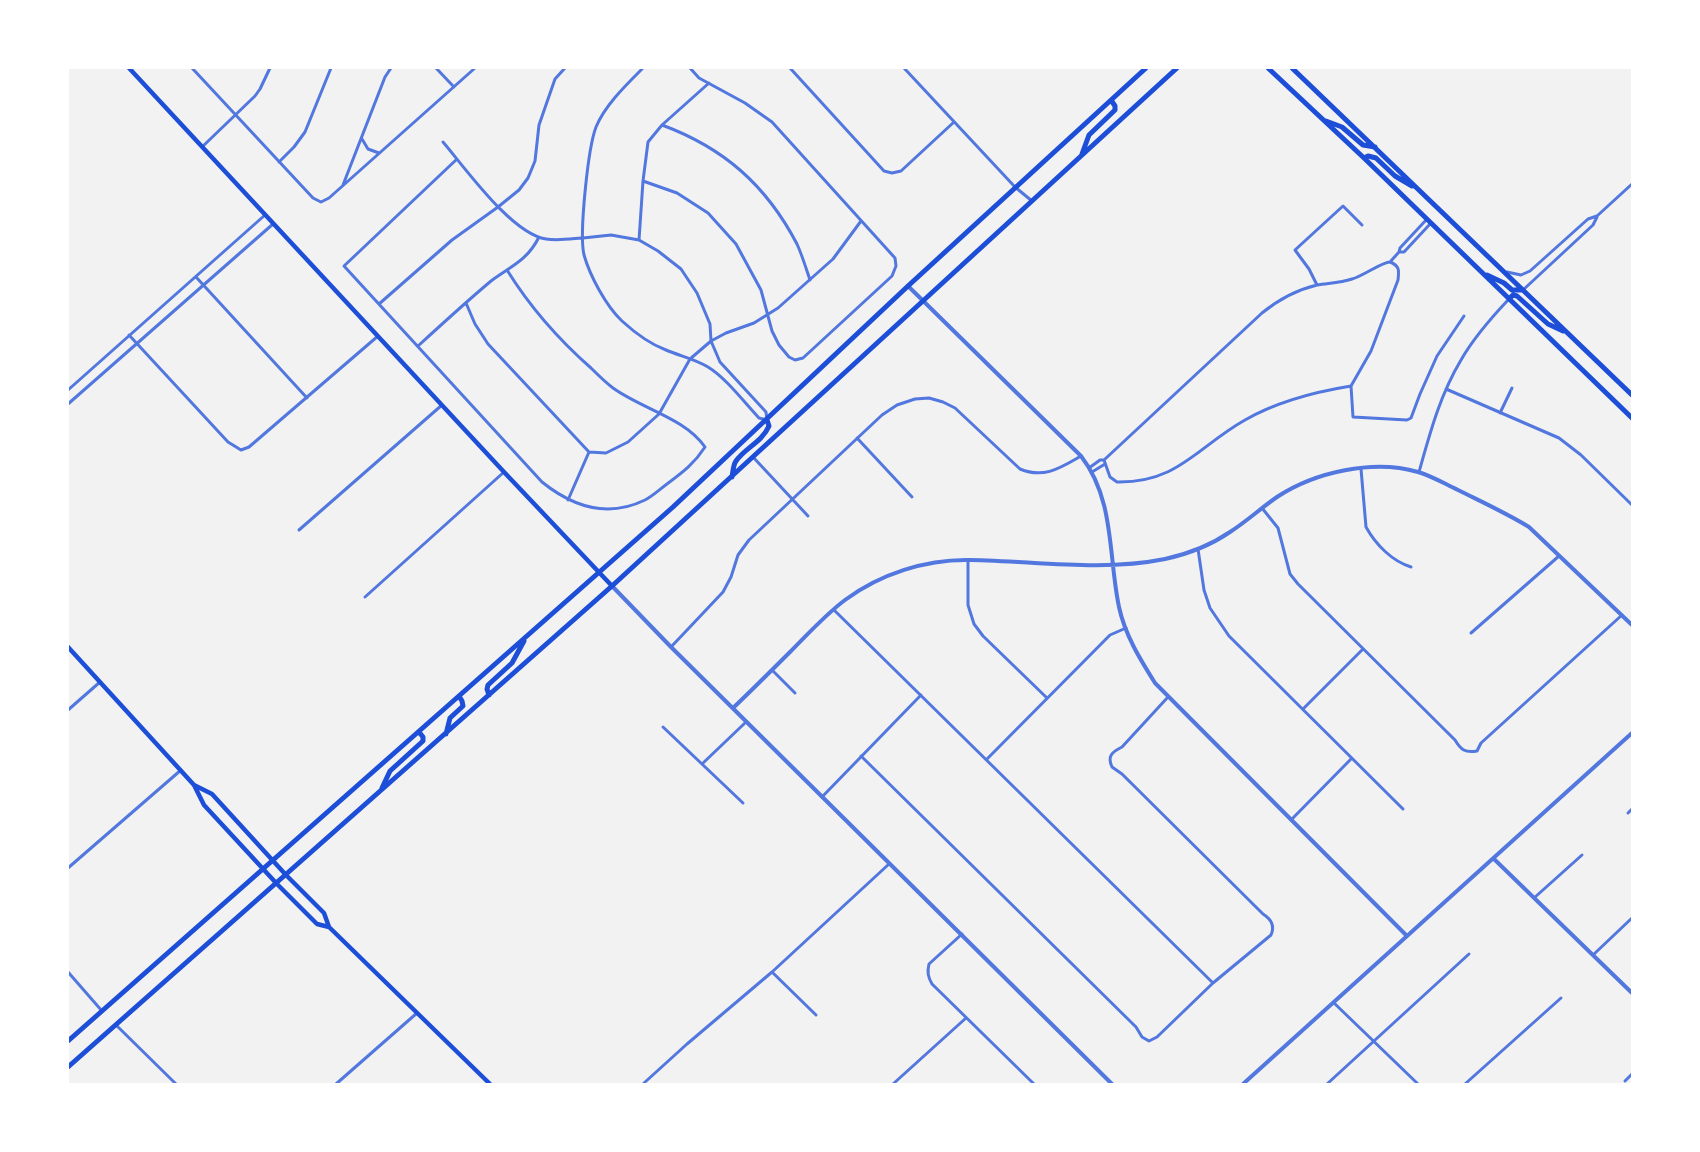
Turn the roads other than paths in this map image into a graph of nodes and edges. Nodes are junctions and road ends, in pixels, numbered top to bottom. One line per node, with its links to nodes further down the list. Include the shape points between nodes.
1 (129, 68): 26 (main road)
2 (192, 68): 20 (street)
3 (270, 68): 20 (street, via 260,89)
4 (331, 68): 32 (street, via 305,132)
5 (391, 68): 24 (street)
6 (436, 68): 18 (street)
7 (476, 68): 18 (street)
8 (565, 68): 39 (street, via 555,79 539,125 535,161 528,178)
9 (643, 68): 47 (street, via 615,98 597,127 590,152)
10 (690, 68): 17 (street)
11 (790, 68): 22 (street, via 884,171 892,174 902,171)
12 (904, 68): 22 (street)
13 (1146, 68): 19 (main road)
14 (1177, 68): 29 (main road)
15 (1268, 68): 21 (main road)
16 (1292, 68): 27 (main road)
17 (708, 83): 23 (street); 42 (street, via 772,122)
18 (454, 87): 28 (street)
19 (1111, 100): 29 (main road, via 1115,110 1089,135); 36 (main road)
20 (236, 115): 26 (street); 32 (street)
21 (1323, 120): 27 (main road, via 1342,127 1363,146); 30 (main road)
22 (954, 122): 36 (street)
23 (662, 125): 33 (street, via 648,142); 54 (street, via 721,154 744,172 784,222)
24 (361, 138): 28 (street, via 368,149); 35 (street)
25 (443, 142): 31 (street)
26 (202, 147): 40 (main road)
27 (1375, 147): 37 (main road)
28 (380, 153): 35 (street)
29 (1082, 155): 38 (main road)
30 (1364, 158): 37 (main road, via 1376,158 1394,176); 43 (main road)
31 (457, 159): 39 (street); 62 (street, via 344,266)
32 (279, 162): 35 (street, via 316,201 325,201)
33 (643, 181): 48 (street); 63 (street, via 677,193 714,219 736,244 761,290)
34 (1632, 184): 41 (street)
35 (343, 186)
36 (1016, 187): 38 (street); 56 (main road)
37 (1419, 190): 51 (main road)
38 (1032, 201): 60 (main road)
39 (498, 207): 46 (street, via 526,231); 62 (street, via 452,240)
40 (265, 215): 44 (main road); 53 (street)
41 (1597, 216): 51 (street, via 1588,219 1525,274); 58 (street, via 1593,225)
42 (861, 221): 54 (street, via 833,259); 63 (street, via 895,258 892,276 803,358 795,360 789,357 779,345)
43 (1429, 221): 49 (street); 52 (main road)
44 (273, 224): 55 (street); 67 (main road)
45 (1362, 225): 57 (street, via 1343,206 1295,250)
46 (539, 237): 47 (street, via 546,240); 50 (street, via 533,249)
47 (583, 238): 48 (street, via 611,235); 71 (street, via 584,254 592,274 603,297 620,320 663,349)
48 (638, 240): 68 (street, via 681,269 697,293 710,324)
49 (1390, 262): 57 (street, via 1350,280); 72 (street, via 1399,269 1398,280 1371,351)
50 (507, 270): 61 (street); 81 (street, via 554,333 581,359 614,388)
51 (1504, 271): 58 (main road)
52 (1482, 272): 58 (main road, via 1512,290); 59 (main road)
53 (196, 277): 55 (street); 66 (street)
54 (810, 280): 63 (street)
55 (203, 285): 69 (street); 77 (street)
56 (908, 286): 60 (street); 83 (main road)
57 (1317, 286): 88 (street, via 1273,304)
58 (1523, 290): 65 (main road)
59 (1509, 299): 65 (main road, via 1517,296 1548,324); 74 (street, via 1477,335); 82 (main road)
60 (923, 301): 86 (street); 87 (main road)
61 (466, 303): 70 (street); 85 (street, via 488,344)
62 (379, 304): 70 (street)
63 (768, 314): 68 (street)
64 (1464, 316): 72 (street, via 1437,356 1411,418 1353,417)
65 (1568, 333): 76 (main road)
66 (129, 335): 69 (street); 75 (street)
67 (378, 336): 77 (street); 79 (main road)
68 (711, 341): 71 (street); 83 (street, via 720,362 766,412)
69 (136, 342): 77 (street, via 228,442 241,450 249,447); 78 (street)
70 (418, 346): 97 (street, via 542,482)
71 (690, 359): 81 (street); 83 (street, via 710,368 759,418)
72 (1351, 386): 89 (street, via 1310,394 1266,409 1224,433 1181,466 1160,476 1116,482 1110,477)
73 (1512, 388): 80 (street)
74 (1446, 389): 80 (street); 93 (street)
75 (68, 390)
76 (1632, 395)
77 (307, 398)
78 (68, 404)
79 (442, 405): 92 (main road); 101 (street)
80 (1500, 413): 98 (street, via 1559,438)
81 (659, 414): 85 (street, via 628,442 606,453); 97 (street, via 698,437 705,447 694,463 647,499 634,504 619,508 593,508)
82 (1632, 418)
83 (767, 420): 94 (main road, via 769,426 763,436 735,462); 107 (main road)
84 (857, 438): 86 (street, via 897,405 930,398 955,408 1020,470 1044,474); 95 (street); 96 (street)
85 (589, 452): 97 (street)
86 (1081, 456): 91 (street)
87 (754, 457): 94 (main road); 96 (street)
88 (1104, 460): 89 (street); 91 (street)
89 (1105, 464): 91 (street)
90 (1361, 469): 93 (street); 99 (street, via 1316,478 1296,486); 106 (street, via 1366,527 1370,535 1393,559)
91 (1091, 470): 105 (street, via 1104,503)
92 (504, 472): 107 (main road); 109 (street)
93 (1419, 472): 103 (street, via 1529,527)
94 (732, 477): 108 (main road)
95 (912, 497)
96 (792, 499): 100 (street); 117 (street, via 749,540 738,555 723,592)
97 (568, 500)
98 (1632, 506)
99 (1262, 508): 102 (street, via 1230,532); 118 (street, via 1278,528 1290,574)
100 (808, 516)
101 (300, 530)
102 (1198, 548): 105 (street, via 1165,558); 129 (street, via 1210,608 1229,636)
103 (1560, 555): 111 (street); 114 (street)
104 (968, 560): 105 (street); 110 (street, via 919,565 895,573 856,593); 126 (street, via 968,605 974,624)
105 (1113, 566): 113 (street, via 1119,608)
106 (1411, 567)
107 (600, 572): 108 (main road); 115 (main road)
108 (612, 586): 117 (street); 122 (main road)
109 (365, 597)
110 (834, 610): 119 (street); 124 (street)
111 (1622, 615): 112 (street); 118 (street, via 1476,750 1469,752 1461,750 1455,740)
112 (1632, 625)
113 (1126, 628): 125 (street, via 1155,683); 126 (street, via 1110,635)
114 (1471, 633)
115 (527, 637): 122 (main road, via 512,663 488,685); 123 (main road)
116 (68, 647): 120 (main road)
117 (671, 647): 127 (street)
118 (1363, 649): 129 (street)
119 (772, 670): 121 (street); 127 (street)
120 (100, 682): 128 (street); 139 (main road)
121 (795, 693)
122 (489, 695): 134 (main road)
123 (459, 696): 132 (main road); 134 (main road, via 463,706 450,718)
124 (921, 696): 135 (street); 137 (street)
125 (1168, 697): 147 (street); 165 (street, via 1122,747 1113,751 1112,767 1269,918 1273,927 1271,935)
126 (1047, 698): 137 (street)
127 (734, 708): 130 (street)
128 (68, 710)
129 (1303, 710): 136 (street)
130 (746, 722): 138 (street); 142 (street)
131 (663, 727): 138 (street)
132 (419, 732): 141 (main road, via 423,741 390,771); 150 (main road)
133 (1632, 733): 149 (street)
134 (446, 734): 141 (main road)
135 (861, 756): 142 (street); 165 (street, via 1136,1027 1142,1037 1149,1041 1157,1038)
136 (1352, 758): 144 (street); 147 (street)
137 (987, 759): 165 (street)
138 (702, 764): 143 (street)
139 (181, 770): 140 (main road); 152 (street)
140 (194, 785): 150 (main road, via 212,794); 153 (main road, via 204,805)
141 (381, 791): 154 (main road)
142 (822, 797): 151 (street)
143 (743, 803)
144 (1403, 809)
145 (1632, 809): 146 (street)
146 (1628, 813)
147 (1291, 820): 160 (street)
148 (1582, 855): 156 (street)
149 (1494, 859): 156 (street); 160 (street)
150 (273, 861): 153 (main road); 154 (main road)
151 (889, 864): 159 (street); 164 (street)
152 (68, 868)
153 (263, 870): 155 (main road); 169 (main road)
154 (286, 875): 155 (main road); 158 (main road, via 324,913)
155 (276, 884): 158 (main road, via 317,924); 173 (main road)
156 (1534, 898): 162 (street)
157 (1632, 918): 162 (street)
158 (329, 928): 170 (main road)
159 (962, 934): 172 (street, via 929,964 928,978); 187 (street)
160 (1407, 936): 168 (street)
161 (1469, 954): 175 (street)
162 (1593, 955): 166 (street)
163 (68, 972): 169 (street)
164 (772, 972): 171 (street); 180 (street)
165 (1214, 983)
166 (1632, 993)
167 (1561, 998): 191 (street)
168 (1334, 1003): 175 (street); 188 (street)
169 (102, 1011): 174 (main road)
170 (417, 1013): 182 (street); 183 (main road)
171 (816, 1015)
172 (967, 1018): 178 (street); 184 (street)
173 (116, 1025): 176 (main road); 181 (street)
174 (68, 1041)
175 (1374, 1042): 189 (street); 190 (street)
176 (68, 1067)
177 (1632, 1074): 179 (street)
178 (1029, 1080): 185 (street); 186 (street)
179 (1625, 1080)
180 (644, 1083)
181 (176, 1084)
182 (336, 1084)
183 (490, 1084)
184 (893, 1084)
185 (1024, 1084)
186 (1034, 1084)
187 (1112, 1084)
188 (1243, 1084)
189 (1327, 1084)
190 (1418, 1084)
191 (1466, 1084)

